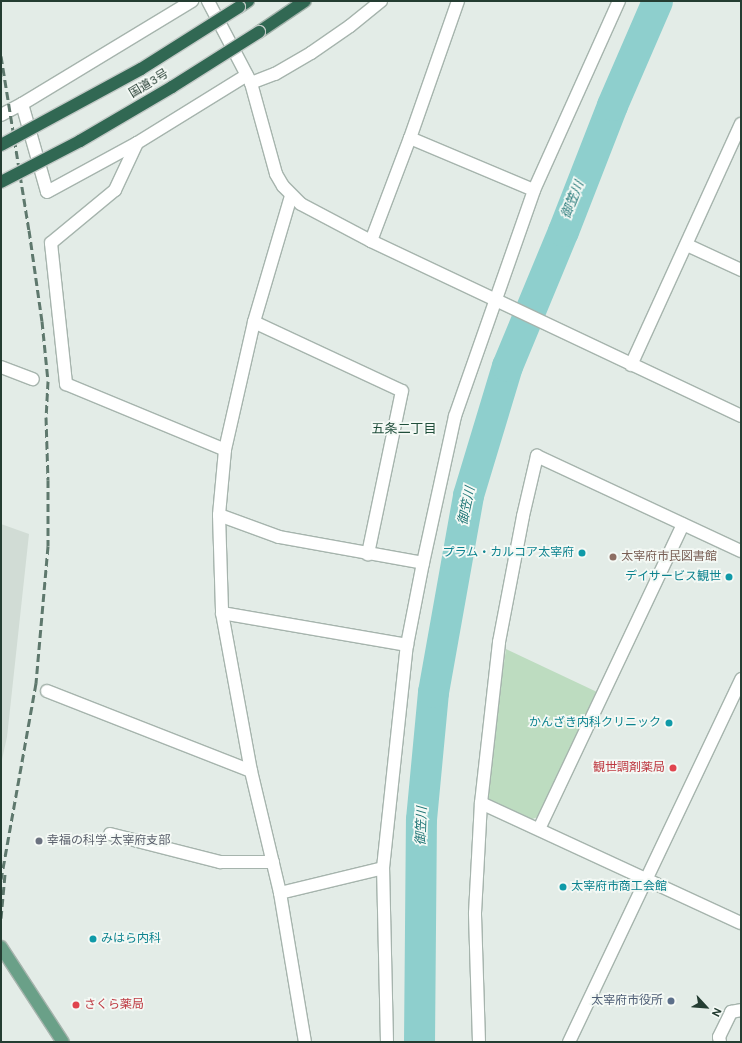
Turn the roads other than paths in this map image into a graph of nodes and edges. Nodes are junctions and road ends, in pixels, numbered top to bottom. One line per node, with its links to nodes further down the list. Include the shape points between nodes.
1 (192, 1): 9 (street)
2 (208, 1): 8 (street)
3 (305, 1): 15 (highway, 国道3号, bridge, via 172,87 86,138)
4 (381, 1): 8 (street, via 311,53 274,74)
5 (458, 1): 12 (street)
6 (619, 1): 16 (street)
7 (243, 4): 14 (highway, 国道3号, bridge, via 141,69)
8 (249, 79): 13 (street); 17 (street, via 271,159 283,186)
9 (22, 104): 10 (street); 13 (street, via 47,192)
10 (1, 115)
11 (741, 124): 19 (street)
12 (410, 138): 16 (street); 18 (street)
13 (137, 144): 27 (street, via 115,190 51,243 66,384)
14 (1, 145)
15 (1, 182)
16 (534, 190): 21 (street)
17 (291, 196): 18 (street, via 310,211); 22 (street)
18 (371, 241): 21 (street)
19 (687, 245): 20 (street); 23 (street)
20 (741, 270)
21 (497, 300): 23 (street); 32 (street, via 455,416)
22 (254, 322): 27 (street); 31 (street, via 402,391)
23 (631, 365): 26 (street)
24 (1, 366): 25 (street)
25 (33, 379)
26 (741, 416)
27 (225, 450): 28 (street)
28 (218, 516): 31 (street, via 279,537); 33 (street)
29 (683, 524): 30 (street); 38 (street, via 537,456 499,642); 39 (street)
30 (741, 551)
31 (368, 554): 32 (street)
32 (423, 563): 34 (street)
33 (222, 613): 34 (street); 37 (street)
34 (407, 645): 42 (street)
35 (741, 679): 43 (street)
36 (47, 691): 37 (street)
37 (251, 771): 41 (street)
38 (481, 803): 39 (street); 51 (street, via 475,913)
39 (539, 829): 43 (street)
40 (110, 834): 41 (street, via 220,862)
41 (273, 862): 44 (street)
42 (383, 868): 44 (street); 50 (street)
43 (646, 880): 45 (street); 52 (street)
44 (280, 892): 49 (street)
45 (741, 923)
46 (1, 947): 48 (main road)
47 (741, 1010): 53 (street, via 731,1012 719,1037)
48 (64, 1042)
49 (305, 1042)
50 (387, 1042)
51 (479, 1042)
52 (569, 1042)
53 (720, 1042)

